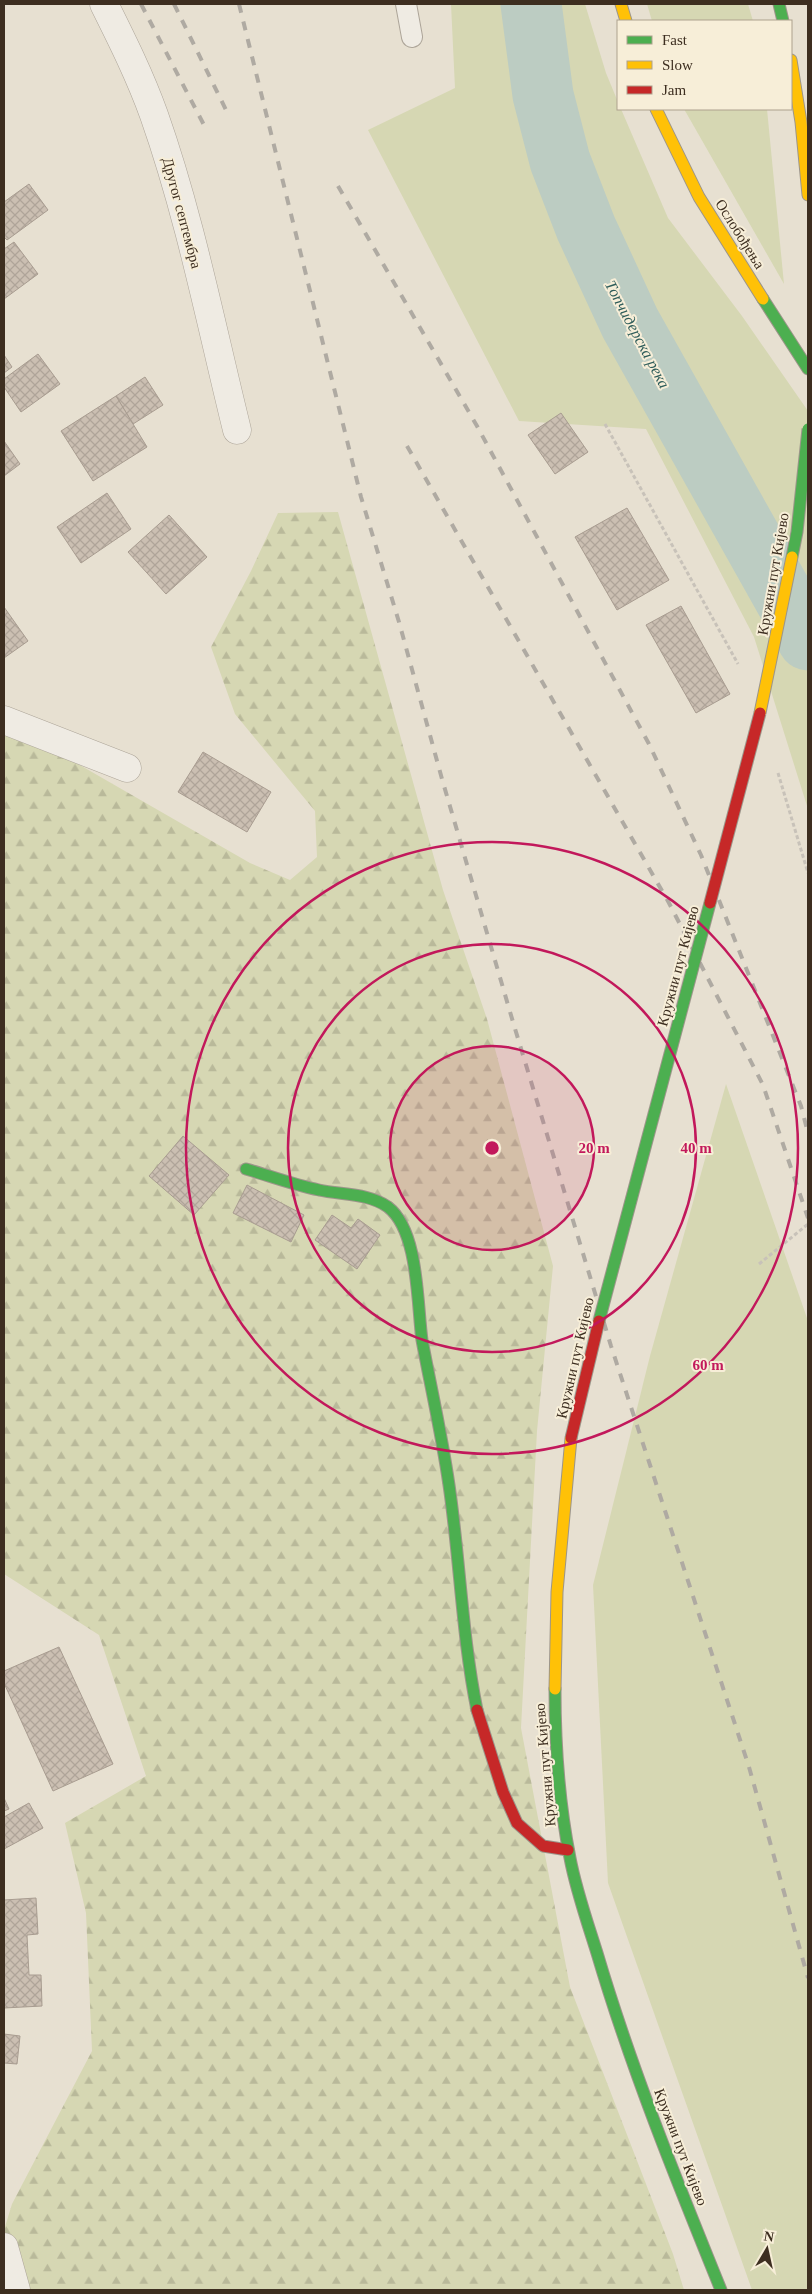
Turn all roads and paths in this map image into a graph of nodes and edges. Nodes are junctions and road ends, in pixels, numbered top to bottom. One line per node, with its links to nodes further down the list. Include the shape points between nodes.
1 (104, 4): 14 (street, Другог септембра, via 132,60 168,159)
2 (406, 4): 7 (lane)
3 (621, 4): 5 (main road)
4 (779, 4): 6 (main road)
5 (626, 20)
6 (783, 20)
7 (412, 38)
8 (792, 66): 10 (main road)
9 (656, 110): 11 (main road, Ослобођења, via 699,197)
10 (808, 194)
11 (808, 369)
12 (605, 424): 15 (path)
13 (808, 429): 23 (main road, Кружни пут Кијево, bridge, via 797,532 772,659 606,1289 571,1438 553,1652 557,1767)
14 (238, 430)
15 (739, 666)
16 (4, 720): 17 (street)
17 (127, 768)
18 (777, 768): 19 (path)
19 (808, 873)
20 (246, 1169): 23 (main road, via 318,1190 375,1199 398,1219 418,1286 422,1337 449,1485 470,1676 477,1712 517,1823 543,1846)
21 (808, 1224): 22 (path)
22 (759, 1264)
23 (568, 1850): 26 (main road, Кружни пут Кијево, via 611,2002)
24 (4, 2247): 25 (street)
25 (16, 2290)
26 (721, 2290)

